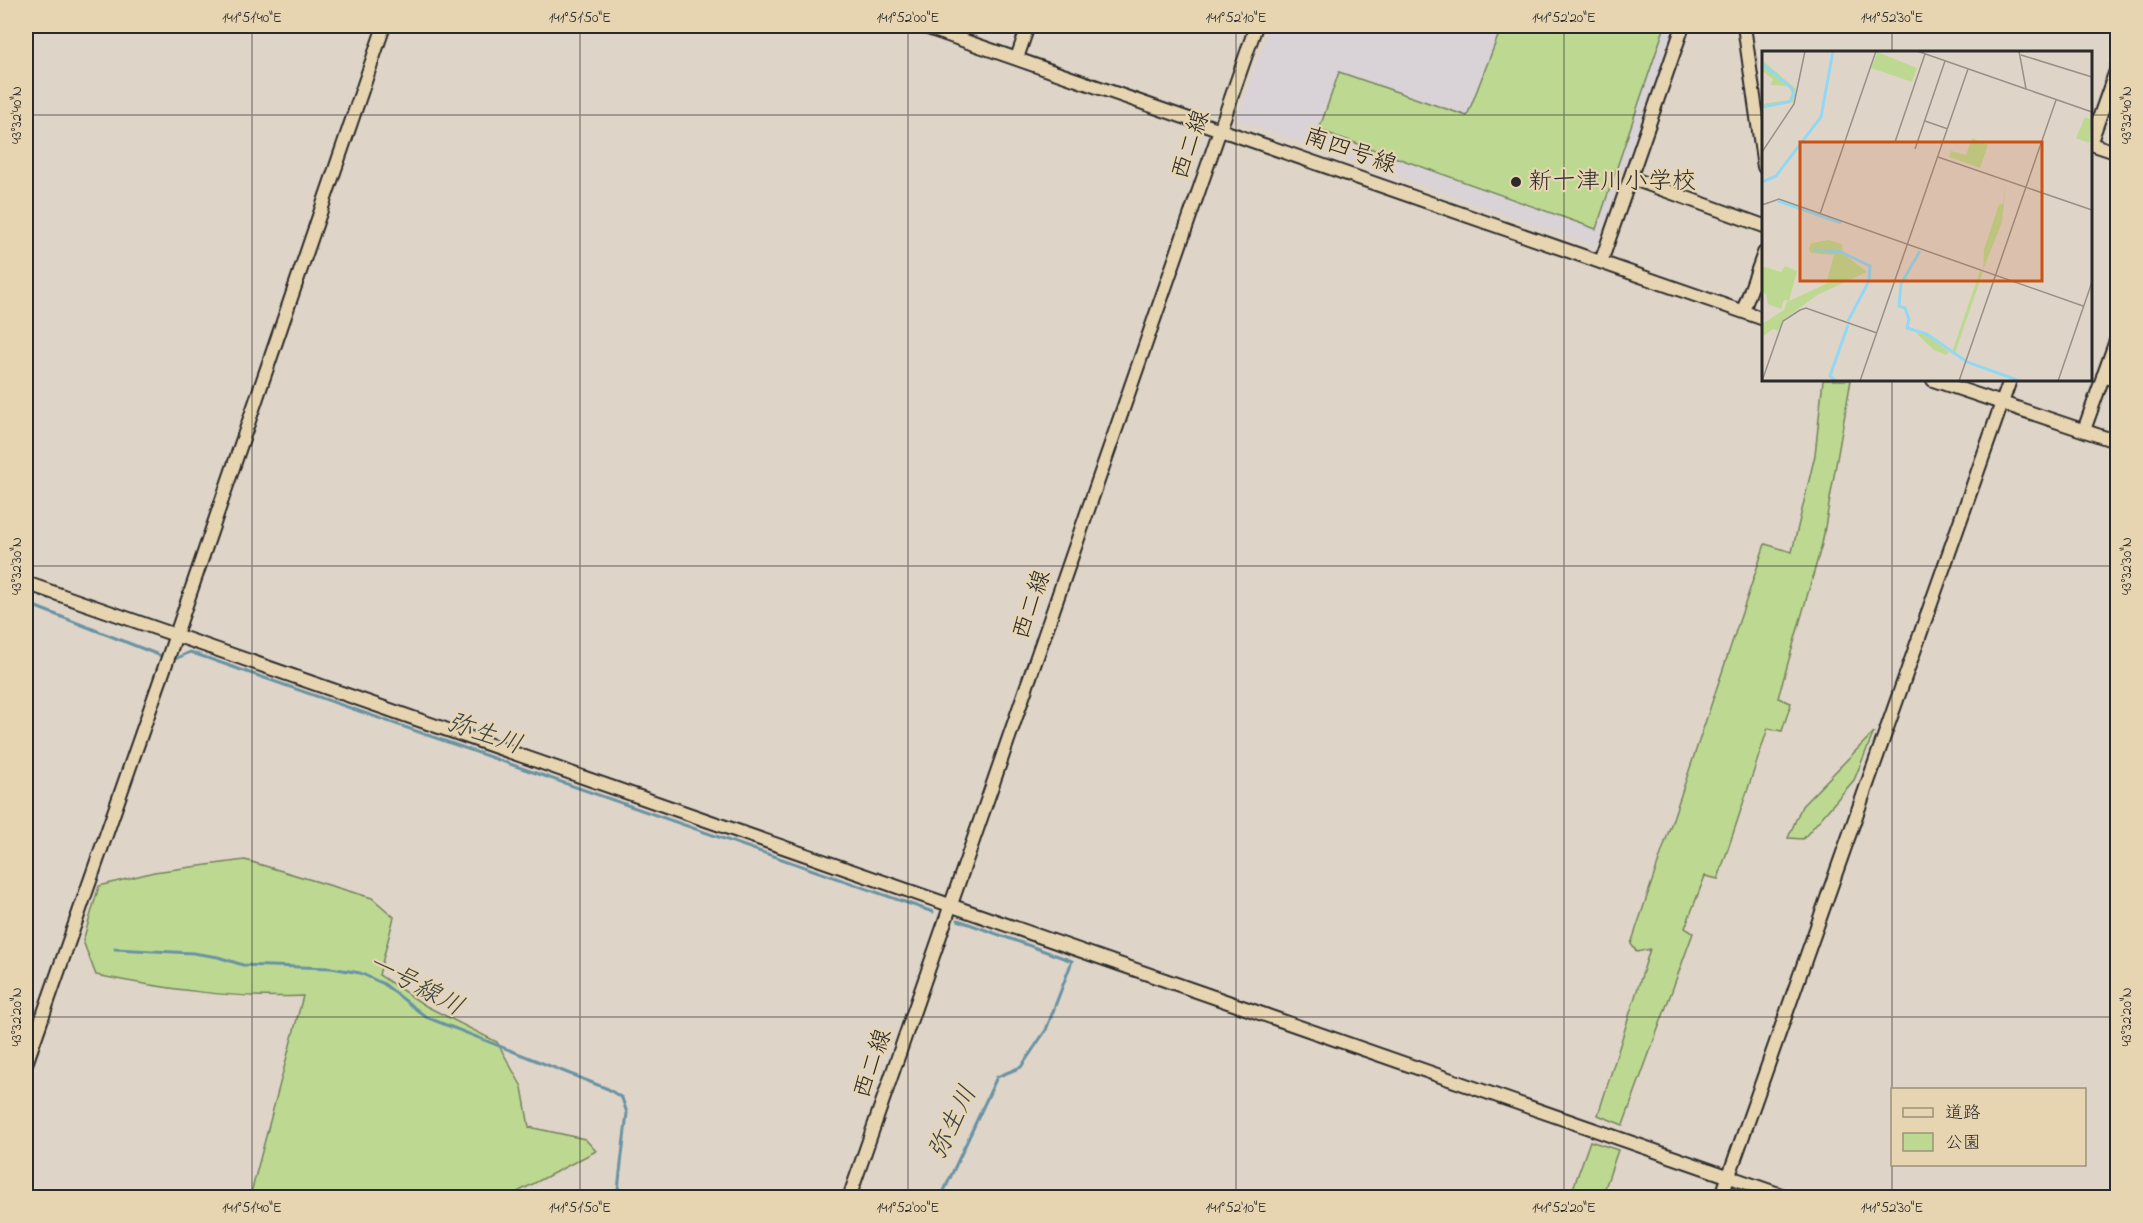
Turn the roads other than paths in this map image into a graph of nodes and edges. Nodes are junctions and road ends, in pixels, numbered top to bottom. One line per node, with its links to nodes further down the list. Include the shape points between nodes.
1 (384, 26): 29 (street)
2 (922, 26): 7 (street, 南四号線)
3 (1028, 26): 7 (street)
4 (1256, 26): 9 (street, 西二線)
5 (1683, 26): 14 (street)
6 (1744, 26): 12 (street)
7 (1017, 58): 9 (street, 南四号線)
8 (2118, 65): 10 (street)
9 (1220, 129): 17 (street, 南四号線); 30 (street, 西二線)
10 (2092, 141)
11 (2092, 144): 13 (street)
12 (1762, 153)
13 (2118, 153)
14 (1631, 178): 15 (street); 17 (street)
15 (1762, 224)
16 (1762, 259): 18 (street)
17 (1601, 262): 18 (street, 南四号線)
18 (1743, 311): 19 (street, 南四号線)
19 (1762, 317)
20 (2118, 335): 21 (street)
21 (2103, 376): 24 (street); 26 (street)
22 (1937, 381): 25 (street)
23 (2010, 381): 25 (street)
24 (2118, 381)
25 (2002, 403): 26 (street); 32 (street)
26 (2084, 430): 27 (street)
27 (2118, 442)
28 (26, 583): 29 (street)
29 (176, 635): 30 (street); 31 (street)
30 (950, 906): 32 (street); 33 (street, 西二線)
31 (26, 1064)
32 (1728, 1176): 34 (street); 35 (street)
33 (849, 1197)
34 (1721, 1197)
35 (1790, 1197)

